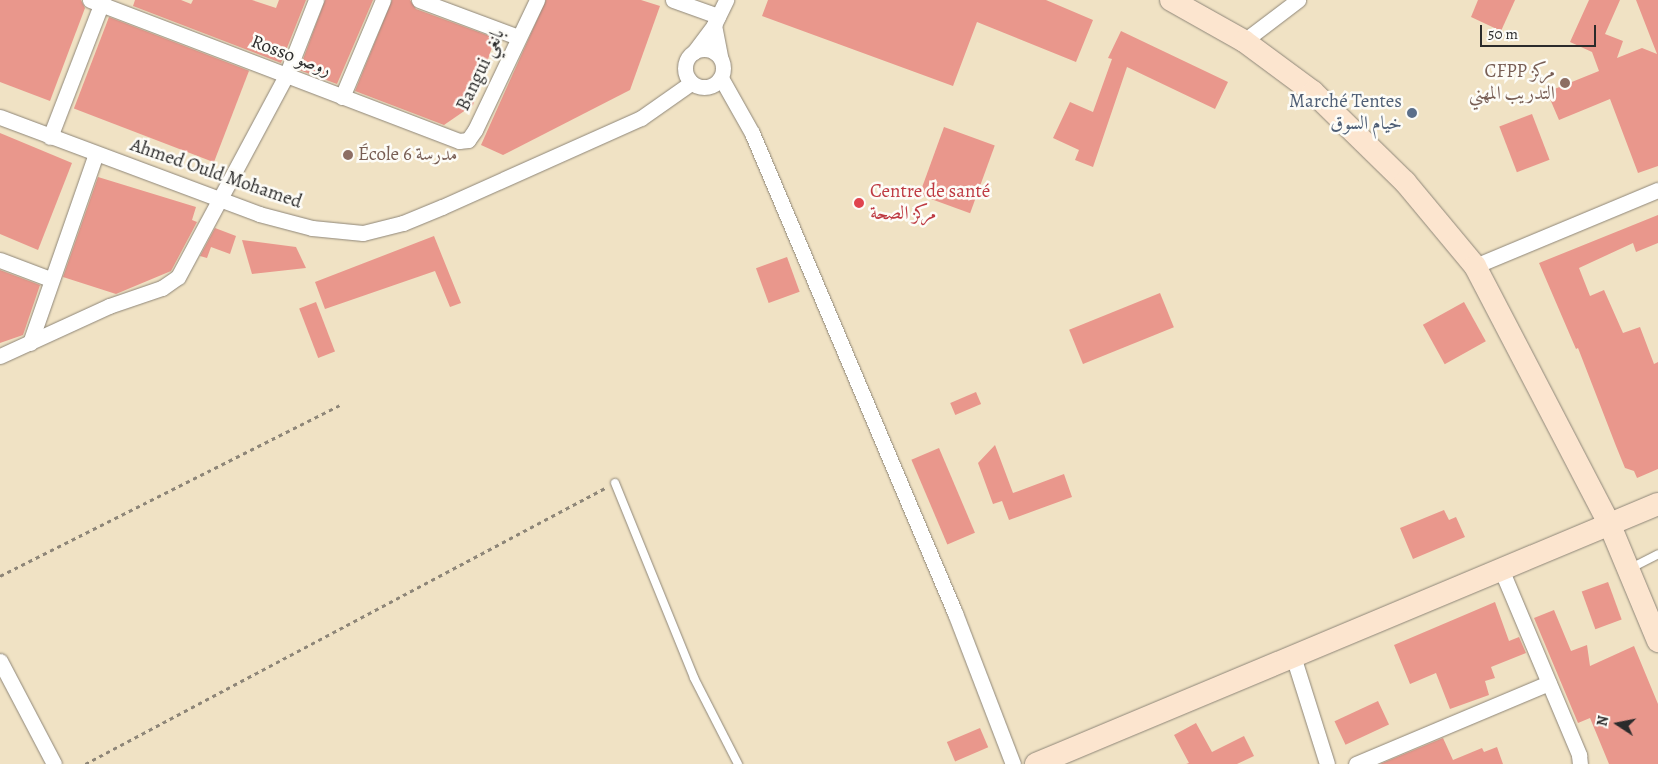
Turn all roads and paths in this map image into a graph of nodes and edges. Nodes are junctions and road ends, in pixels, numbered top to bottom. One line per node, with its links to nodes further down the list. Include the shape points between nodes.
1 (316, 0): 15 (street)
2 (383, 0): 18 (street)
3 (419, 0): 11 (street)
4 (537, 0): 11 (street, Bangui بانغي)
5 (673, 0): 10 (street)
6 (726, 0): 10 (street)
7 (1171, 0): 12 (street)
8 (1298, 0): 12 (street)
9 (98, 1): 15 (street, Rosso روصو); 21 (street)
10 (716, 21): 13 (street); 14 (street)
11 (518, 37): 20 (street, Bangui بانغي)
12 (1244, 42): 26 (street, via 1313,92 1365,140)
13 (694, 52): 14 (street, via 705,49); 17 (street, via 685,71)
14 (720, 57): 16 (street, via 724,68)
15 (286, 76): 18 (street, Rosso روصو); 24 (street)
16 (721, 78): 17 (street, via 710,87); 45 (street, via 759,150 955,613)
17 (691, 83): 24 (street, Ahmed Ould Mohamed, via 641,118 442,207 379,230 356,232 312,228)
18 (342, 97): 20 (street, Rosso روصو, via 454,141 468,140)
19 (0, 117): 21 (street, Ahmed Ould Mohamed)
20 (475, 130)
21 (50, 136): 22 (street, Ahmed Ould Mohamed)
22 (96, 154): 24 (street, Ahmed Ould Mohamed); 27 (street)
23 (1658, 190): 26 (street)
24 (219, 201): 28 (street, via 183,272 172,282 109,306)
25 (0, 260): 27 (street)
26 (1476, 266): 33 (street)
27 (50, 279): 28 (street)
28 (30, 343): 29 (street)
29 (0, 356)
30 (340, 405): 37 (path)
31 (615, 483): 43 (path); 44 (lane, via 694,678)
32 (1658, 504): 33 (street)
33 (1609, 523): 35 (street); 36 (street)
34 (1658, 554): 36 (lane)
35 (1501, 569): 39 (street); 41 (street)
36 (1628, 569): 38 (street)
37 (0, 576)
38 (1658, 641)
39 (1293, 656): 46 (street); 47 (street)
40 (0, 661): 42 (street)
41 (1549, 684): 48 (street); 49 (street)
42 (54, 764)
43 (85, 764)
44 (738, 764)
45 (1013, 764)
46 (1036, 764)
47 (1327, 764)
48 (1356, 764)
49 (1580, 764)

